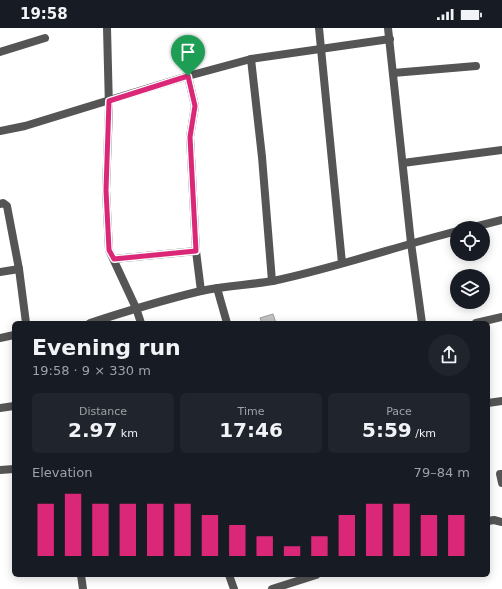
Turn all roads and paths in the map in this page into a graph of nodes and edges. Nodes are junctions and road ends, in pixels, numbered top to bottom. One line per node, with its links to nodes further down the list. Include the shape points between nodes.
1 (108, 28): 12 (street)
2 (318, 28): 6 (street)
3 (388, 28): 5 (street)
4 (45, 38): 7 (street)
5 (390, 39): 6 (street); 10 (street)
6 (321, 48): 8 (street); 23 (street)
7 (0, 52)
8 (251, 59): 11 (street); 26 (street)
9 (476, 66): 10 (street)
10 (393, 73): 15 (street)
11 (188, 76): 12 (street); 21 (street, via 195,106 190,137)
12 (109, 101): 13 (street); 22 (street, via 106,190 109,250)
13 (0, 131)
14 (502, 150): 15 (street)
15 (403, 163): 20 (street)
16 (0, 204): 24 (street, via 7,206)
17 (502, 220): 18 (street)
18 (490, 223)
19 (450, 233): 20 (street)
20 (411, 243): 23 (street); 35 (street)
21 (196, 251): 22 (street); 28 (street)
22 (114, 259): 29 (street)
23 (342, 263): 26 (street)
24 (19, 269): 25 (street); 31 (street)
25 (0, 272)
26 (272, 281): 27 (street)
27 (217, 288): 28 (street); 34 (street)
28 (201, 291): 29 (street)
29 (136, 308): 32 (street); 33 (street)
30 (502, 317): 36 (street)
31 (26, 321)
32 (96, 321)
33 (140, 321)
34 (226, 321)
35 (422, 321)
36 (485, 321)
37 (12, 335): 38 (street)
38 (0, 338)
39 (502, 401): 40 (street)
40 (490, 402)
41 (12, 406): 42 (street)
42 (0, 408)
43 (12, 469): 44 (street)
44 (0, 470)
45 (502, 474): 46 (street)
46 (502, 482)
47 (490, 521): 48 (street)
48 (502, 522)
49 (81, 577): 52 (street)
50 (230, 577): 53 (street)
51 (310, 577): 54 (street)
52 (83, 589)
53 (234, 589)
54 (272, 589)

